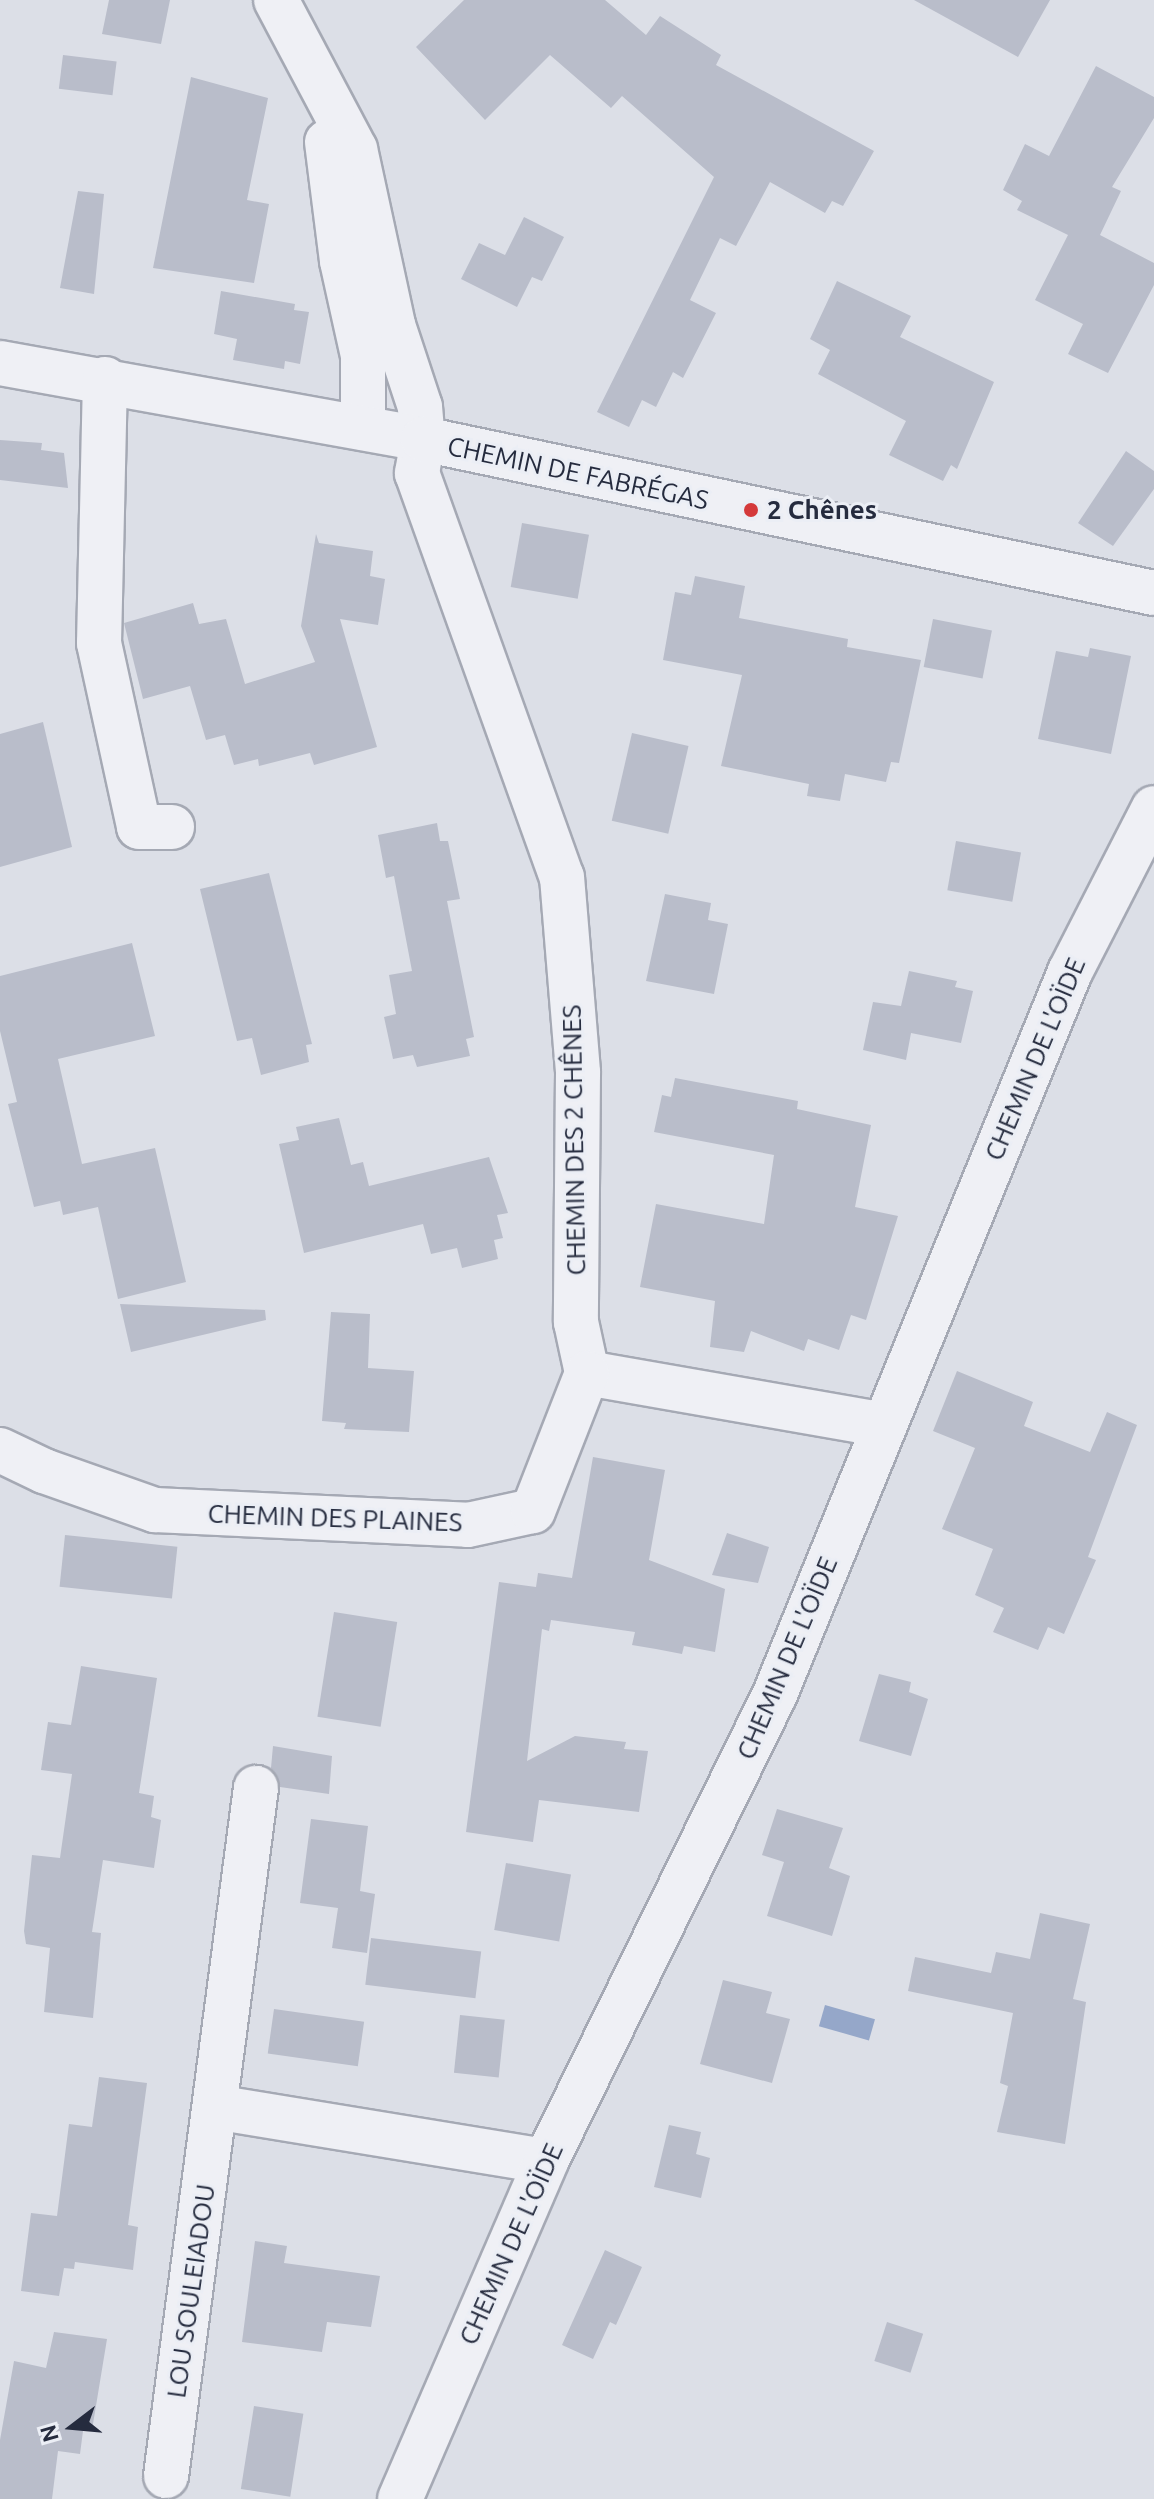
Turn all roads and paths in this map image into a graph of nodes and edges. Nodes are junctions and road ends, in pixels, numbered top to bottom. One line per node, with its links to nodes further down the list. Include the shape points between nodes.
1 (276, 0): 2 (street, CHEMIN DES 2 CHÊNES)
2 (320, 83): 5 (street, via 342,261 363,356); 6 (street, CHEMIN DES 2 CHÊNES, via 355,149 393,325 420,407)
3 (0, 363): 4 (street, CHEMIN DE FABRÉGAS)
4 (105, 379): 5 (street, CHEMIN DE FABRÉGAS); 9 (street, via 99,643 139,827)
5 (363, 428): 6 (street, CHEMIN DE FABRÉGAS)
6 (423, 439): 7 (street, CHEMIN DE FABRÉGAS); 10 (street, CHEMIN DES 2 CHÊNES, via 417,473 562,877 578,1073 576,1322)
7 (1154, 593)
8 (1154, 808): 11 (street, CHEMIN DE L'OÏDE, via 1070,972)
9 (172, 827)
10 (587, 1373): 11 (street); 12 (street, CHEMIN DES PLAINES, via 533,1511 468,1525 155,1510)
11 (884, 1425): 15 (street, CHEMIN DE L'OÏDE, via 775,1694)
12 (0, 1450)
13 (256, 1788): 14 (street, LOU SOULEIADOU)
14 (215, 2107): 15 (street); 16 (street, LOU SOULEIADOU)
15 (546, 2161): 17 (street, CHEMIN DE L'OÏDE)
16 (166, 2476)
17 (400, 2499)

